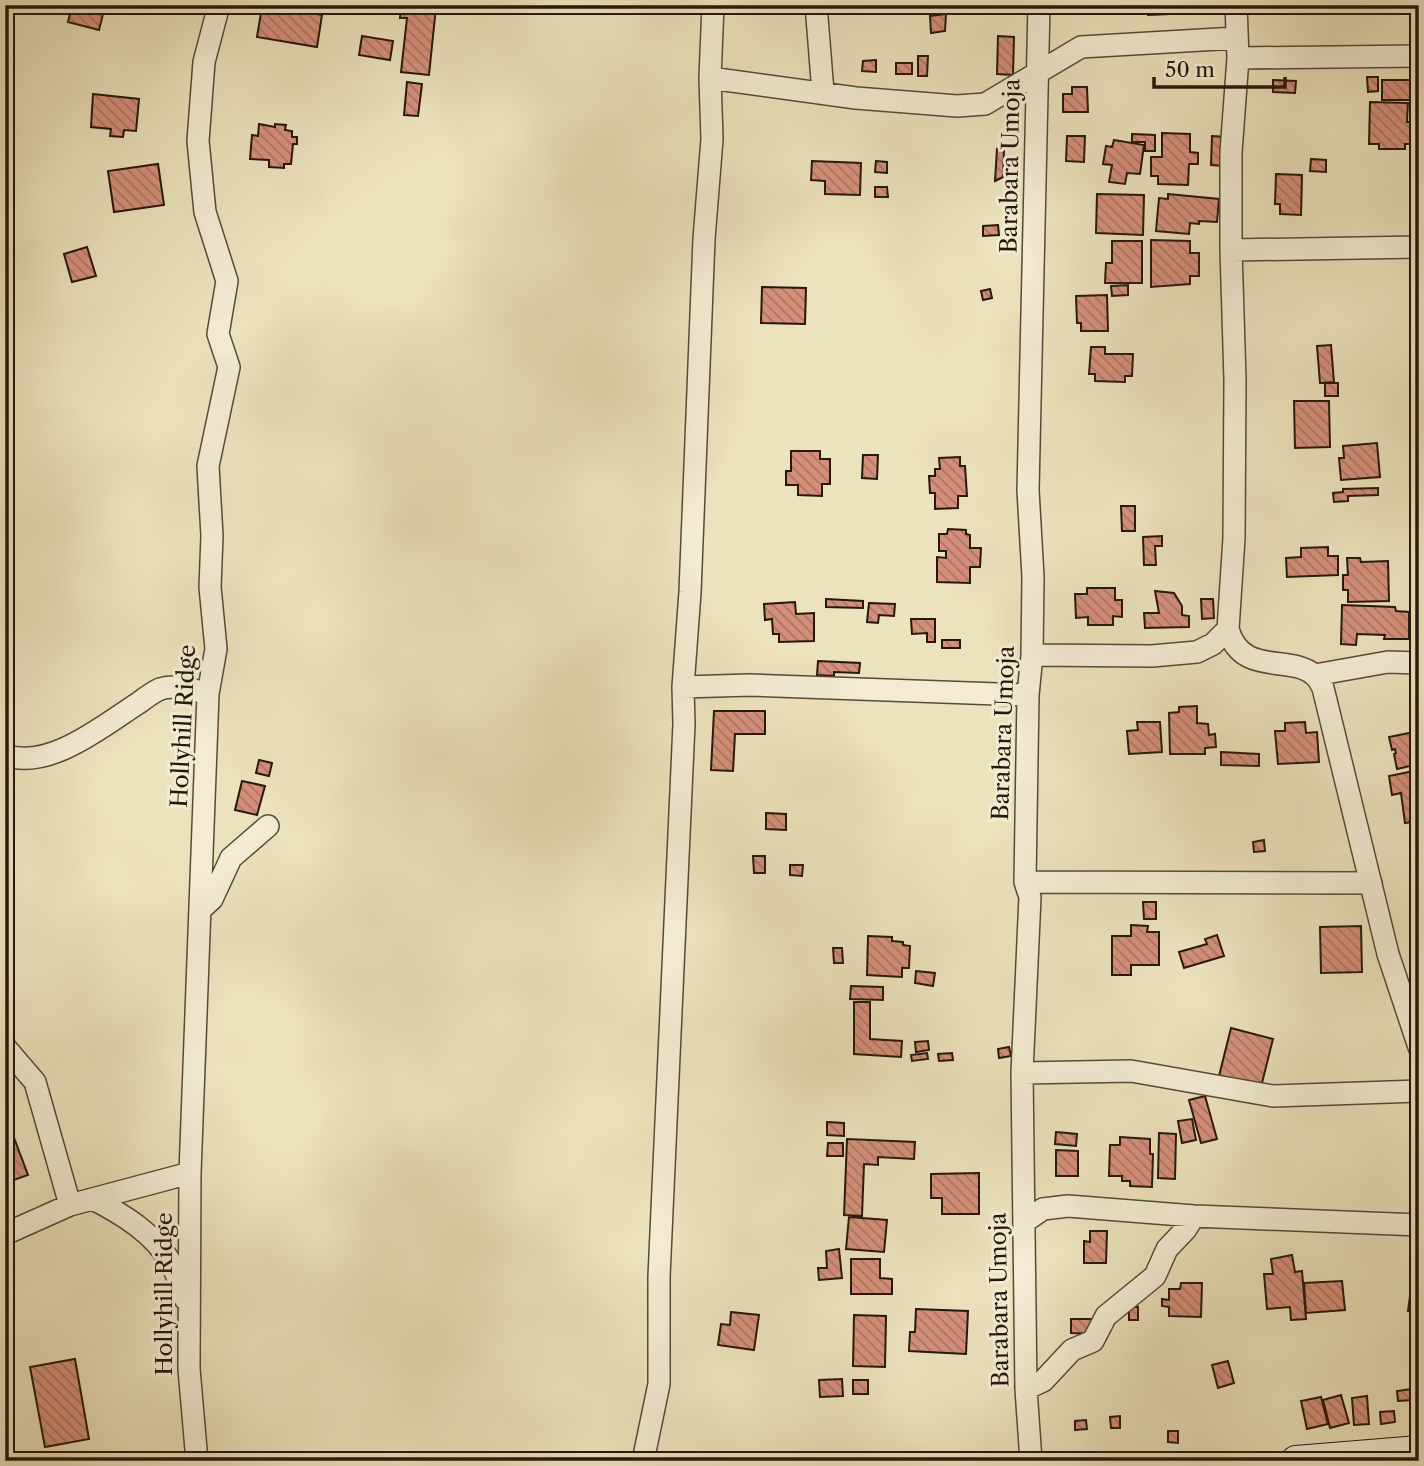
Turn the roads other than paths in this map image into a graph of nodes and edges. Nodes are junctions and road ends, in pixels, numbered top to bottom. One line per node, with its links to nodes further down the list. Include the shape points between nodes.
1 (219, 5): 18 (street, Hollyhill Ridge, via 204,62 198,141 205,212 227,281 218,334 229,367 208,466 216,649)
2 (713, 5): 9 (street)
3 (816, 5): 10 (street)
4 (1039, 5): 8 (street, Barabara Umoja)
5 (1236, 5): 6 (street)
6 (1237, 48): 7 (street); 8 (street, via 1081,47); 12 (street)
7 (1419, 56)
8 (1039, 73): 10 (street, via 985,104 957,106); 14 (street, Barabara Umoja, via 1028,490)
9 (710, 78): 10 (street); 17 (street, via 712,139)
10 (823, 92)
11 (1419, 247): 12 (street)
12 (1231, 250): 13 (street, via 1236,379 1234,538)
13 (1224, 639): 14 (street, via 1198,652 1152,656); 16 (street, via 1265,662)
14 (1032, 655): 19 (street, Barabara Umoja)
15 (1419, 663): 16 (street, via 1388,662)
16 (1315, 675): 23 (street, via 1324,688)
17 (683, 687): 19 (street, via 750,685); 40 (street, via 659,1277 659,1384)
18 (208, 694): 20 (street, via 161,689 74,745 33,759); 24 (street, Hollyhill Ridge)
19 (1028, 695): 22 (street, Barabara Umoja)
20 (10, 761)
21 (268, 826): 24 (street, via 231,858 212,899)
22 (1025, 882): 23 (street); 27 (street, Barabara Umoja, via 1030,897)
23 (1371, 883): 26 (street, via 1388,954)
24 (201, 909): 29 (street, Hollyhill Ridge)
25 (5, 1047): 31 (street, via 34,1082)
26 (1419, 1047)
27 (1022, 1073): 28 (street, via 1131,1071 1273,1096); 33 (street, Barabara Umoja)
28 (1419, 1091)
29 (190, 1173): 30 (street); 36 (street, Hollyhill Ridge)
30 (93, 1199): 31 (street); 36 (street, via 127,1216 160,1248)
31 (70, 1205): 35 (street)
32 (1194, 1216): 33 (street, via 1068,1206 1043,1209); 34 (street); 37 (street, via 1167,1249 1155,1276 1107,1315 1093,1341 1072,1350 1043,1381)
33 (1024, 1222): 37 (street, Barabara Umoja)
34 (1419, 1225)
35 (5, 1234)
36 (190, 1311): 39 (street, Hollyhill Ridge, via 189,1369)
37 (1026, 1389): 41 (street, Barabara Umoja)
38 (1419, 1451): 42 (street)
39 (197, 1461)
40 (643, 1461)
41 (1031, 1461)
42 (1296, 1461)

